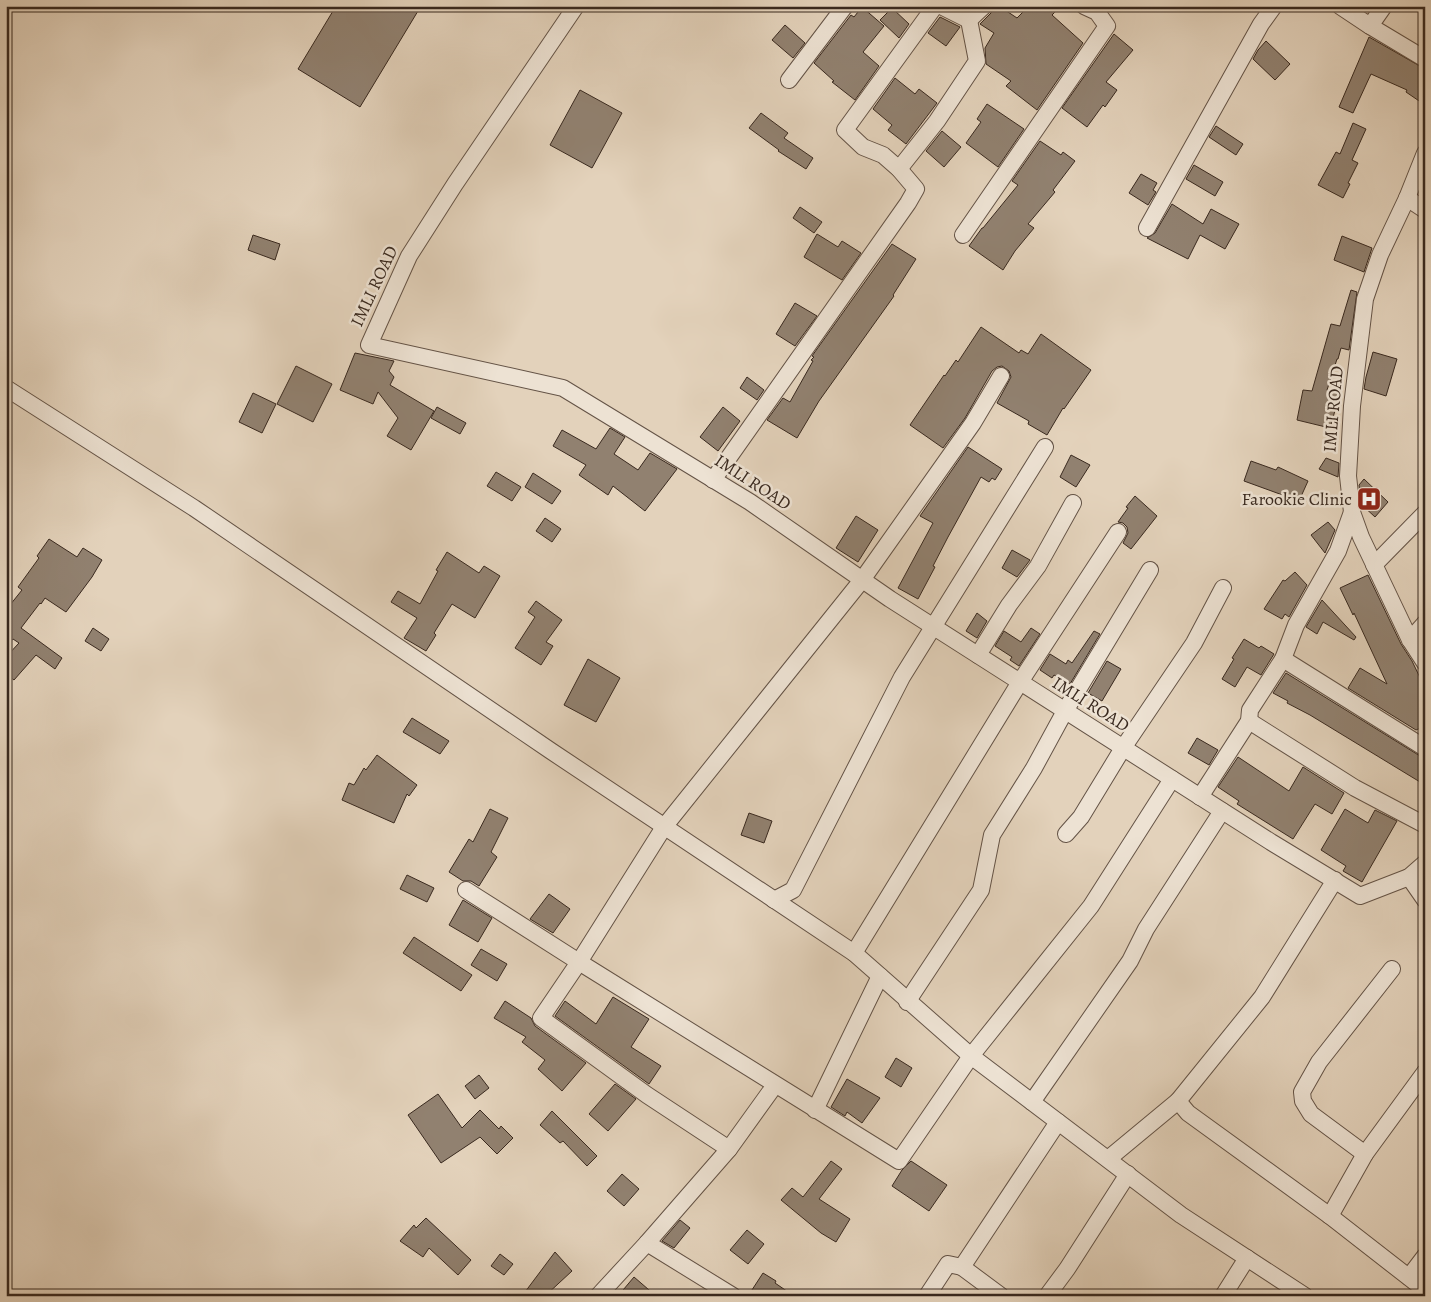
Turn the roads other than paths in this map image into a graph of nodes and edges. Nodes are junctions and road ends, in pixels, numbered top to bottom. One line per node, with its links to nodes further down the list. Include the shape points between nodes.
1 (576, 6): 23 (street, IMLI ROAD, via 408,256 369,345 563,388)
2 (845, 6): 13 (street)
3 (935, 6): 15 (street, via 845,130 863,147 883,155)
4 (941, 6): 10 (street)
5 (984, 6): 10 (street)
6 (1084, 6): 19 (street, via 1097,12 1107,26)
7 (1274, 6): 18 (street)
8 (1340, 6): 11 (street)
9 (1384, 6): 11 (street)
10 (969, 20): 15 (street, via 977,61 937,121)
11 (1370, 26): 12 (street)
12 (1425, 58)
13 (789, 80)
14 (1425, 153): 16 (street, IMLI ROAD)
15 (899, 169): 23 (street, via 916,189 908,203)
16 (1407, 198): 17 (street); 25 (street, IMLI ROAD, via 1380,255 1365,299 1352,406 1348,476)
17 (1425, 210)
18 (1147, 228)
19 (964, 235)
20 (1001, 376): 30 (street, via 973,423)
21 (6, 388): 47 (street, via 194,508)
22 (1045, 447): 33 (street)
23 (713, 480): 30 (street, IMLI ROAD)
24 (1073, 503): 35 (street, via 1038,566)
25 (1352, 512): 28 (street, IMLI ROAD); 36 (street, via 1338,551 1296,625)
26 (1425, 513): 28 (street)
27 (1118, 532): 38 (street)
28 (1374, 565): 34 (street, IMLI ROAD)
29 (1150, 570): 39 (street)
30 (862, 580): 33 (street, IMLI ROAD); 47 (street)
31 (1223, 588): 41 (street, via 1194,643)
32 (1425, 623): 34 (street)
33 (932, 626): 35 (street, IMLI ROAD); 53 (street, via 902,677 793,890)
34 (1410, 640): 37 (street, IMLI ROAD)
35 (978, 655): 38 (street, IMLI ROAD)
36 (1283, 659): 40 (street, via 1250,710); 42 (street)
37 (1425, 663)
38 (1020, 682): 39 (street, IMLI ROAD); 55 (street)
39 (1065, 711): 41 (street, IMLI ROAD); 59 (street, via 992,835 981,890)
40 (1249, 721): 44 (street); 46 (street, via 1355,788)
41 (1123, 748): 43 (street, IMLI ROAD); 48 (street)
42 (1425, 748)
43 (1172, 779): 44 (street, IMLI ROAD); 60 (street, via 1091,906)
44 (1200, 797): 45 (street, IMLI ROAD)
45 (1222, 811): 51 (street, IMLI ROAD); 64 (street, via 1146,929 1130,961)
46 (1425, 825)
47 (664, 827): 53 (street); 56 (street)
48 (1066, 834)
49 (1425, 863): 50 (street, IMLI ROAD)
50 (1409, 877): 51 (street, IMLI ROAD, via 1360,896); 54 (street)
51 (1335, 880): 63 (street, via 1262,997)
52 (466, 890): 56 (street)
53 (774, 900): 55 (street)
54 (1425, 900)
55 (854, 953): 58 (street)
56 (579, 962): 62 (street); 67 (street, via 541,1018)
57 (1392, 969): 68 (street, via 1320,1062 1302,1092 1303,1102 1311,1114)
58 (880, 976): 59 (street); 65 (street)
59 (908, 1001): 60 (street)
60 (971, 1056): 64 (street); 65 (street, via 899,1161)
61 (1425, 1072): 68 (street)
62 (775, 1084): 65 (street); 67 (street)
63 (1178, 1101): 69 (street); 71 (street, via 1188,1113)
64 (1032, 1102): 66 (street)
65 (816, 1110)
66 (1058, 1122): 69 (street); 75 (street)
67 (729, 1149): 72 (street)
68 (1365, 1154): 71 (street)
69 (1108, 1159): 70 (street)
70 (1128, 1174): 74 (street, via 1181,1215); 82 (street)
71 (1330, 1216): 76 (street)
72 (647, 1243): 78 (street); 79 (street)
73 (1425, 1256): 76 (street)
74 (1247, 1258): 83 (street); 84 (street)
75 (962, 1267): 80 (street, via 948,1264); 81 (street)
76 (1409, 1277): 77 (street)
77 (1425, 1290)
78 (598, 1296)
79 (733, 1296)
80 (927, 1296)
81 (1001, 1296)
82 (1047, 1296)
83 (1223, 1296)
84 (1305, 1296)

